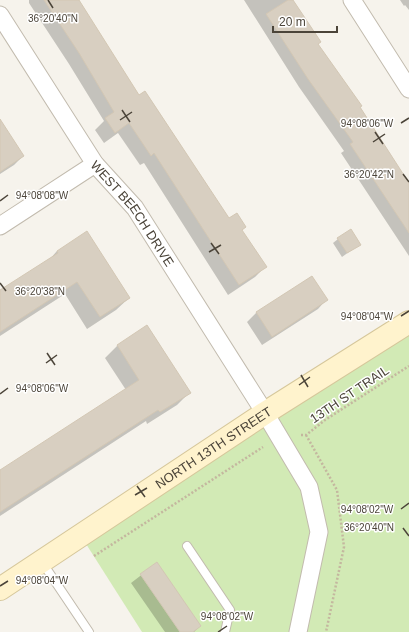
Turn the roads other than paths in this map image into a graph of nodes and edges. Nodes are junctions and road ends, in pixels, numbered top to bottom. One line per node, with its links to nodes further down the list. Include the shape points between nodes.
1 (352, 0): 3 (street)
2 (0, 15): 4 (street, WEST BEECH DRIVE)
3 (409, 89)
4 (95, 164): 5 (street); 7 (street, WEST BEECH DRIVE, via 135,208)
5 (0, 226)
6 (409, 322): 7 (main road, NORTH 13TH STREET)
7 (265, 413): 9 (main road, NORTH 13TH STREET); 13 (street, WEST BEECH DRIVE, via 309,487 319,532)
8 (187, 546): 12 (lane, via 230,610)
9 (42, 562): 10 (main road, NORTH 13TH STREET); 11 (lane)
10 (0, 589)
11 (89, 632)
12 (225, 632)
13 (298, 632)

